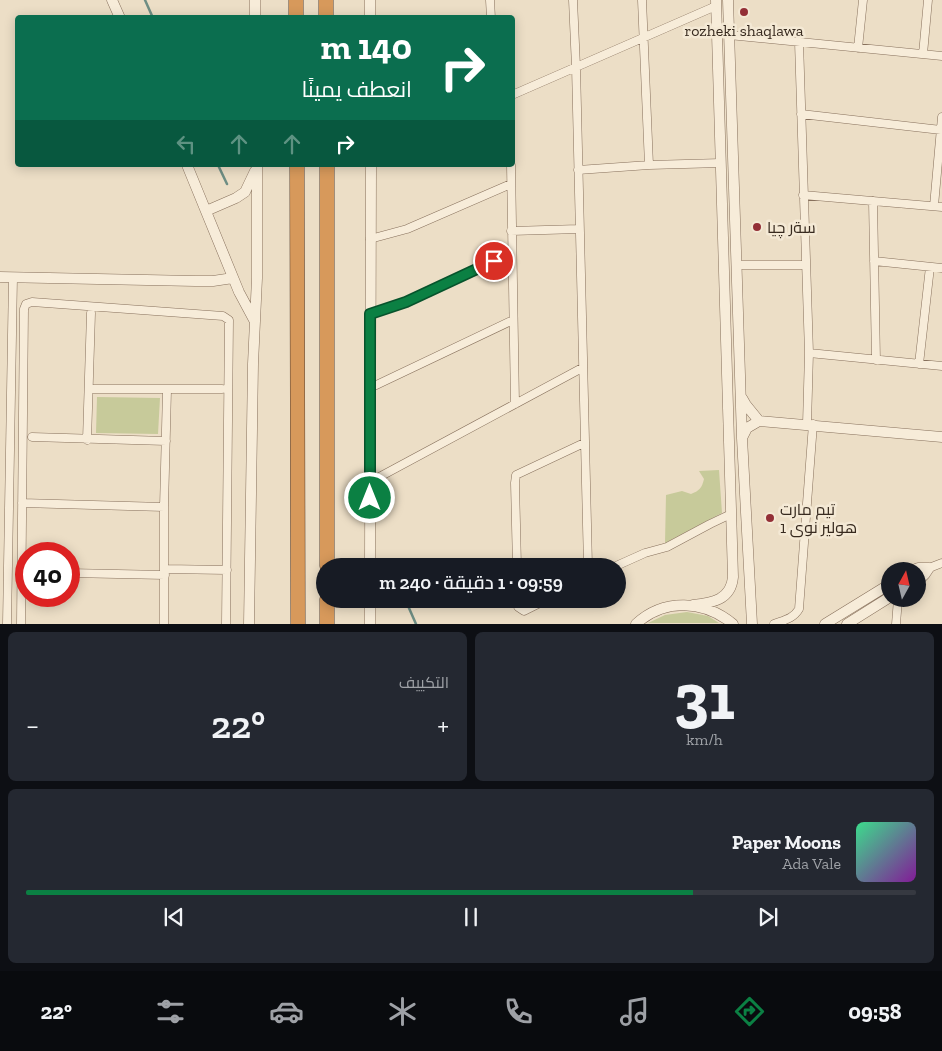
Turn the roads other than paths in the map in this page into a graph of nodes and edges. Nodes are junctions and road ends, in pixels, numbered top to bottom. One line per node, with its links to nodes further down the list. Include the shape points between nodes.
1 (112, 0): 13 (street)
2 (255, 0): 14 (street)
3 (296, 0): 15 (highway)
4 (326, 0): 16 (highway)
5 (370, 0): 17 (street)
6 (490, 0): 18 (street)
7 (573, 0): 25 (street)
8 (642, 0): 20 (street)
9 (728, 0): 19 (street)
10 (863, 0): 22 (street)
11 (928, 0): 23 (street)
12 (716, 3): 20 (street); 30 (street)
13 (119, 15)
14 (255, 15)
15 (296, 15)
16 (326, 15)
17 (370, 15)
18 (491, 15)
19 (729, 35): 21 (street); 51 (street)
20 (644, 36): 25 (street); 31 (street)
21 (799, 42): 22 (street); 27 (street)
22 (858, 48): 23 (street)
23 (923, 54): 24 (street)
24 (942, 56)
25 (576, 67): 26 (street); 39 (street)
26 (515, 95)
27 (801, 114): 29 (street); 41 (street)
28 (942, 117): 29 (street)
29 (941, 130): 43 (street)
30 (721, 163): 31 (street); 58 (street)
31 (649, 165): 39 (street)
32 (188, 167): 44 (street)
33 (257, 167): 44 (street, via 245,192)
34 (257, 167): 63 (street)
35 (297, 167): 115 (highway)
36 (327, 167): 89 (highway)
37 (371, 167): 47 (street)
38 (510, 167): 40 (street)
39 (578, 170): 45 (street)
40 (510, 184): 46 (street); 47 (street, via 407,229)
41 (803, 195): 42 (street); 50 (street)
42 (873, 201): 43 (street); 49 (street)
43 (938, 207)
44 (206, 211): 56 (street)
45 (579, 229): 46 (street); 69 (street)
46 (512, 231): 48 (street)
47 (370, 239): 60 (street)
48 (512, 253): 60 (street, via 406,302); 64 (street)
49 (874, 262): 52 (street); 66 (street)
50 (805, 264): 51 (street); 65 (street)
51 (737, 266): 57 (street)
52 (930, 267): 53 (street); 67 (street)
53 (942, 268)
54 (0, 277): 55 (street)
55 (13, 277): 56 (street, via 195,281); 61 (street)
56 (233, 278): 63 (street)
57 (739, 302): 58 (street); 74 (street)
58 (726, 303): 87 (street)
59 (91, 313): 71 (street)
60 (370, 314): 70 (street)
61 (12, 318): 62 (street); 88 (street)
62 (24, 318): 85 (street); 96 (street, via 26,304 32,302 227,318 230,324)
63 (255, 320): 114 (street)
64 (513, 320): 70 (street); 75 (street)
65 (809, 353): 66 (street); 77 (street)
66 (876, 360): 67 (street)
67 (919, 364): 68 (street)
68 (942, 366)
69 (582, 368): 75 (street); 83 (street)
70 (370, 388): 84 (street)
71 (89, 389): 73 (street); 81 (street)
72 (222, 389): 73 (street)
73 (167, 390): 82 (street)
74 (741, 397): 76 (street); 80 (street)
75 (515, 404): 84 (street)
76 (759, 421): 77 (street); 80 (street, via 747,428)
77 (810, 424): 78 (street); 121 (street, via 799,609 789,619)
78 (942, 436)
79 (32, 437): 81 (street)
80 (742, 438): 101 (street)
81 (87, 440): 82 (street)
82 (166, 442): 86 (street)
83 (584, 443): 91 (street, via 516,475); 92 (street)
84 (370, 482): 90 (street)
85 (22, 503): 86 (street); 111 (street)
86 (164, 507): 97 (street)
87 (732, 514): 93 (street, via 667,547); 100 (street)
88 (4, 515): 110 (street)
89 (327, 558)
90 (370, 558)
91 (517, 558)
92 (588, 558)
93 (626, 562)
94 (942, 563): 95 (street)
95 (929, 568): 99 (street)
96 (227, 570): 97 (street); 113 (street)
97 (165, 572): 98 (street); 112 (street)
98 (80, 573)
99 (926, 574)
100 (733, 581): 101 (street, via 741,586); 104 (street, via 720,599)
101 (750, 582): 120 (street)
102 (881, 590): 122 (street)
103 (881, 603): 123 (street)
104 (693, 605): 118 (street, via 660,609); 119 (street, via 715,612)
105 (327, 608): 116 (highway)
106 (370, 608): 117 (street)
107 (518, 608): 108 (street, via 524,611)
108 (530, 608)
109 (897, 608): 124 (street)
110 (7, 624)
111 (21, 624)
112 (164, 624)
113 (226, 624)
114 (249, 624)
115 (298, 624)
116 (327, 624)
117 (370, 624)
118 (636, 624)
119 (733, 624)
120 (752, 624)
121 (774, 624)
122 (825, 624)
123 (847, 624)
124 (896, 624)

